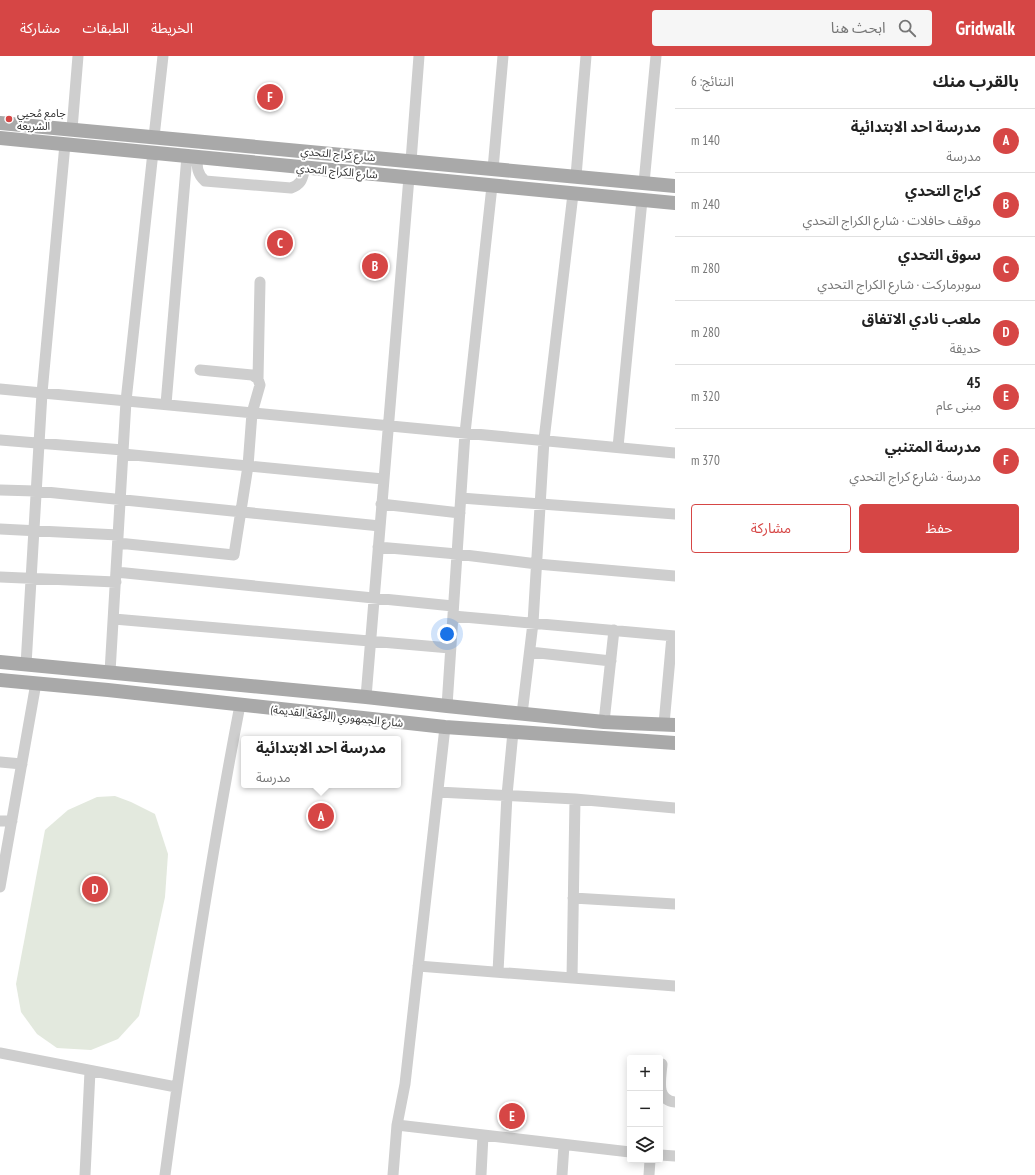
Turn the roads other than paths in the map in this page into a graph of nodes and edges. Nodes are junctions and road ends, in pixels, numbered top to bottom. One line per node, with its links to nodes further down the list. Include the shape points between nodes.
1 (78, 56): 8 (street)
2 (162, 56): 9 (street)
3 (419, 56): 14 (street)
4 (503, 56): 16 (street)
5 (586, 56): 17 (street)
6 (656, 56): 19 (street)
7 (0, 123): 8 (main road, شارع كراج التحدي)
8 (72, 129): 9 (main road, شارع كراج التحدي)
9 (154, 137): 14 (main road, شارع كراج التحدي)
10 (0, 138): 11 (main road, شارع الكراج التحدي)
11 (65, 144): 12 (main road, شارع الكراج التحدي); 29 (street)
12 (153, 152): 13 (main road, شارع الكراج التحدي); 30 (street)
13 (192, 156): 15 (main road, شارع الكراج التحدي); 15 (street, via 200,176 205,181 291,188 298,186); 31 (street)
14 (411, 161): 16 (main road, شارع كراج التحدي)
15 (305, 168): 18 (main road, شارع الكراج التحدي)
16 (493, 169): 17 (main road, شارع كراج التحدي)
17 (576, 176): 19 (main road, شارع كراج التحدي)
18 (409, 177): 20 (main road, شارع الكراج التحدي); 33 (street)
19 (644, 183): 21 (main road, شارع كراج التحدي)
20 (492, 186): 22 (main road, شارع الكراج التحدي); 34 (street)
21 (675, 186)
22 (573, 194): 23 (main road, شارع الكراج التحدي); 36 (street)
23 (642, 200): 24 (main road, شارع الكراج التحدي); 38 (street)
24 (675, 203)
25 (260, 282): 27 (street)
26 (200, 370): 27 (street, via 252,375)
27 (258, 379): 32 (street, via 260,385)
28 (0, 389): 29 (street)
29 (42, 393): 30 (street); 37 (street)
30 (126, 401): 31 (street); 39 (street)
31 (166, 404): 32 (street)
32 (252, 413): 33 (street); 41 (street)
33 (388, 426): 34 (street); 42 (street)
34 (465, 433): 36 (street); 45 (street)
35 (0, 440): 37 (street)
36 (544, 440): 38 (street); 48 (street)
37 (39, 443): 39 (street); 44 (street)
38 (618, 447): 40 (street)
39 (123, 452): 41 (street); 46 (street)
40 (675, 453)
41 (248, 466): 42 (street); 49 (street)
42 (383, 479): 47 (street)
43 (0, 490): 44 (street)
44 (36, 491): 46 (street); 54 (street)
45 (461, 498): 48 (street); 50 (street)
46 (120, 499): 49 (street); 55 (street)
47 (381, 504): 50 (street); 52 (street)
48 (540, 504): 51 (street); 58 (street)
49 (241, 512): 52 (street); 55 (street, via 234,555)
50 (460, 513): 57 (street)
51 (675, 514)
52 (380, 526): 56 (street)
53 (0, 530): 54 (street)
54 (34, 531): 55 (street); 62 (street)
55 (118, 539): 61 (street)
56 (378, 547): 57 (street); 63 (street)
57 (457, 554): 58 (street); 64 (street)
58 (537, 564): 59 (street); 66 (street)
59 (675, 576)
60 (0, 577): 62 (street)
61 (116, 577): 62 (street); 63 (street); 65 (street)
62 (31, 578): 74 (street)
63 (374, 597): 64 (street); 69 (street)
64 (453, 611): 66 (street); 70 (street)
65 (114, 619): 69 (street); 75 (street)
66 (533, 623): 67 (street); 71 (street)
67 (614, 630): 68 (street); 73 (street)
68 (673, 636): 87 (street)
69 (370, 641): 70 (street); 79 (street)
70 (450, 648): 82 (street)
71 (530, 652): 73 (street); 84 (street)
72 (0, 662): 74 (main road, شارع الجمهوري (الوكفة القديمة))
73 (611, 662): 85 (street)
74 (26, 666): 75 (main road, شارع الجمهوري (الوكفة القديمة))
75 (110, 672): 78 (main road, شارع الجمهوري (الوكفة القديمة))
76 (0, 680): 77 (main road, شارع الجمهوري (الوكفة القديمة))
77 (36, 683): 81 (main road, شارع الجمهوري (الوكفة القديمة)); 92 (street)
78 (260, 687): 79 (main road, شارع الجمهوري (الوكفة القديمة)); 83 (main road)
79 (366, 697): 80 (main road, شارع الجمهوري (الوكفة القديمة))
80 (412, 703): 82 (main road, شارع الجمهوري (الوكفة القديمة)); 86 (main road)
81 (240, 705): 83 (main road, شارع الجمهوري (الوكفة القديمة)); 108 (street, via 222,799)
82 (446, 706): 84 (main road, شارع الجمهوري (الوكفة القديمة))
83 (258, 707): 86 (main road, شارع الجمهوري (الوكفة القديمة))
84 (522, 714): 85 (main road, شارع الجمهوري (الوكفة القديمة))
85 (604, 722): 87 (main road, شارع الجمهوري (الوكفة القديمة))
86 (411, 724): 88 (main road, شارع الجمهوري (الوكفة القديمة))
87 (670, 725)
88 (445, 727): 89 (main road, شارع الجمهوري (الوكفة القديمة)); 93 (street)
89 (512, 732): 90 (main road, شارع الجمهوري (الوكفة القديمة)); 94 (street)
90 (675, 743)
91 (0, 762): 92 (street)
92 (22, 764): 98 (street)
93 (438, 792): 94 (street); 102 (street)
94 (507, 795): 95 (street); 103 (street)
95 (575, 799): 96 (street); 100 (street)
96 (675, 808)
97 (0, 821): 98 (street)
98 (12, 821): 99 (street)
99 (0, 887)
100 (573, 898): 101 (street); 104 (street)
101 (675, 904)
102 (418, 966): 103 (street); 111 (street)
103 (498, 972): 104 (street)
104 (572, 978): 105 (street)
105 (675, 986)
106 (0, 1053): 107 (street)
107 (90, 1071): 108 (street); 118 (street)
108 (176, 1087): 119 (street)
109 (661, 1091): 110 (street, via 665,1099)
110 (675, 1102)
111 (397, 1125): 112 (street); 120 (street)
112 (483, 1135): 113 (street); 121 (street)
113 (564, 1145): 114 (street); 122 (street)
114 (627, 1152)
115 (663, 1155): 116 (street)
116 (675, 1156)
117 (650, 1163): 123 (street)
118 (85, 1175)
119 (165, 1175)
120 (394, 1175)
121 (481, 1175)
122 (562, 1175)
123 (649, 1175)

